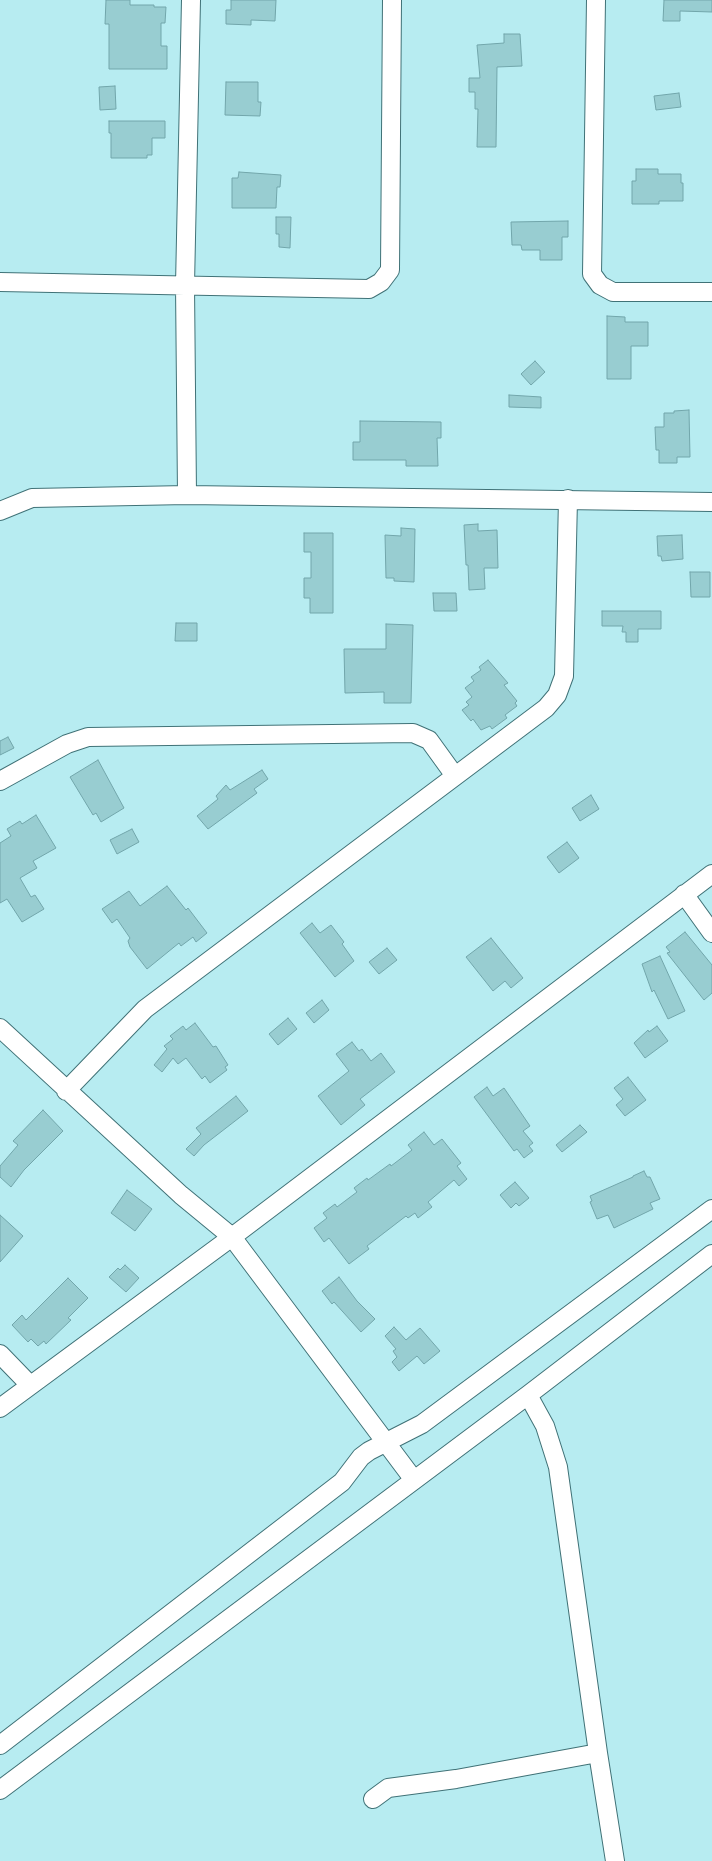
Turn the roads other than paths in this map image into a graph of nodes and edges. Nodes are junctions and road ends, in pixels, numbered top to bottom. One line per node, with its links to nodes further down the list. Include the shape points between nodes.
1 (191, 0): 5 (street)
2 (392, 0): 5 (street, via 390,270 382,282 369,289)
3 (596, 0): 6 (street, via 592,274 600,285 613,292)
4 (0, 282): 5 (street)
5 (185, 285): 7 (street)
6 (712, 292)
7 (187, 495): 8 (street); 10 (street, via 32,498)
8 (568, 499): 9 (street); 11 (street, via 564,676 557,695 546,708)
9 (712, 502)
10 (0, 511)
11 (455, 776): 12 (street, via 429,740 413,733 88,737 67,744); 17 (street, via 146,1009)
12 (0, 781)
13 (712, 874): 14 (street)
14 (684, 894): 15 (street); 19 (street)
15 (712, 933)
16 (0, 1028): 17 (street)
17 (66, 1091): 19 (street, via 181,1195)
18 (712, 1210): 25 (street, via 422,1424)
19 (232, 1237): 22 (street); 25 (street)
20 (712, 1254): 23 (street)
21 (0, 1354): 22 (street)
22 (30, 1385): 24 (street)
23 (528, 1395): 26 (street); 28 (street, via 545,1426 558,1467)
24 (0, 1408)
25 (386, 1441): 26 (street); 27 (street, via 362,1457 342,1482)
26 (414, 1480): 29 (street)
27 (0, 1745)
28 (598, 1753): 30 (street, via 456,1779 388,1788); 31 (street)
29 (0, 1790)
30 (372, 1799)
31 (615, 1861)

